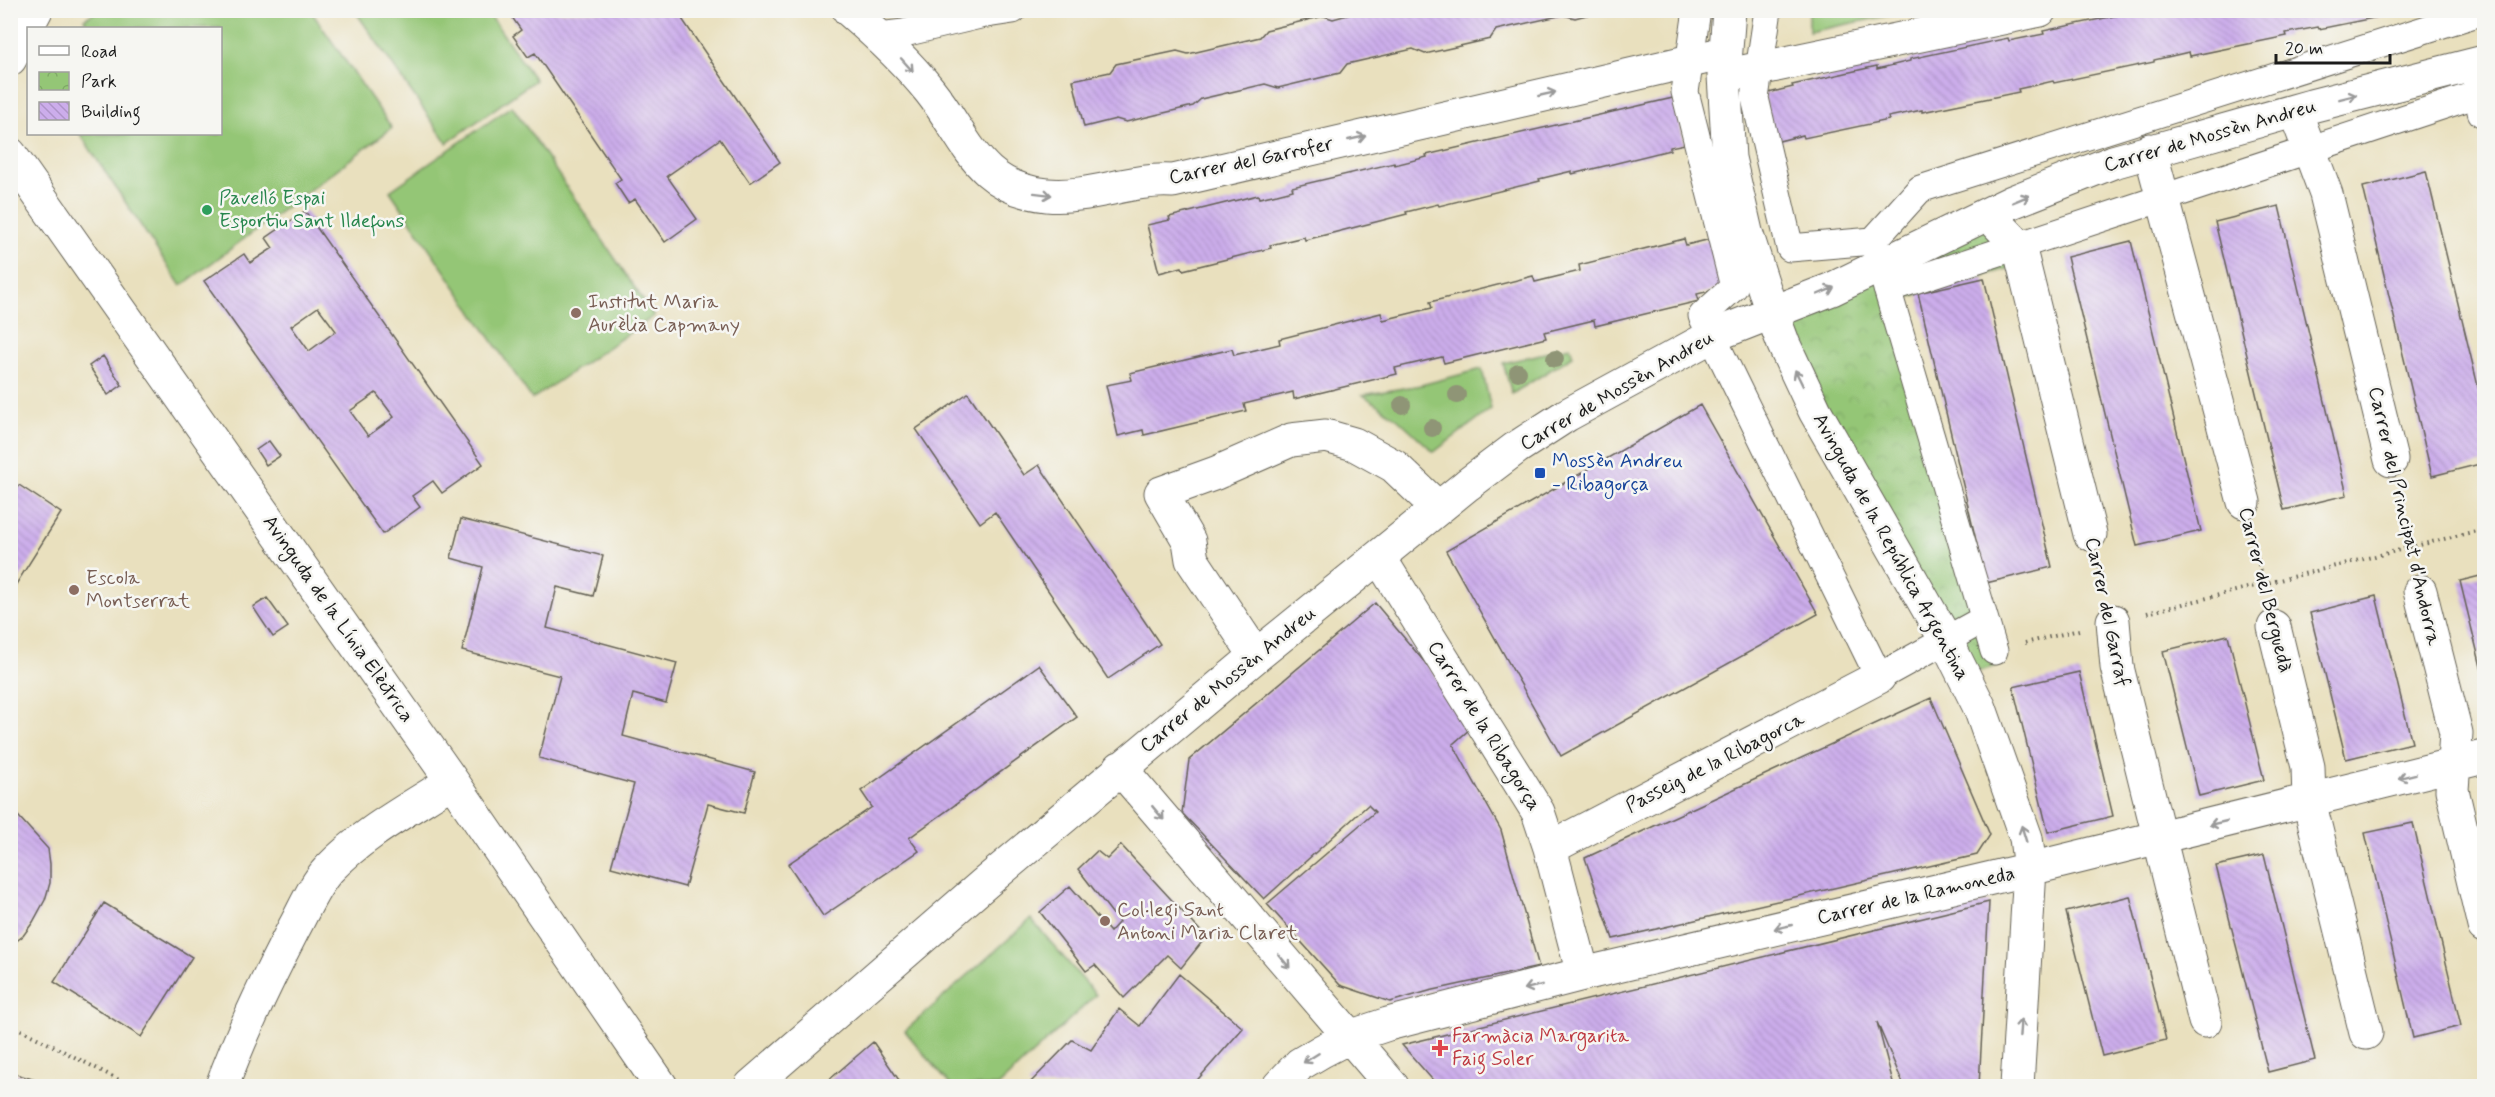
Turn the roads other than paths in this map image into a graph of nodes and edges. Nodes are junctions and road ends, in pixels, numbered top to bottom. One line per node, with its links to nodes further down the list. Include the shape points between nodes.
1 (36, 10): 10 (street)
2 (849, 10): 9 (street, Carrer del Garrofer)
3 (1013, 10): 9 (street)
4 (1696, 10): 11 (street)
5 (1729, 10): 12 (street, Avinguda de la República Argentina)
6 (1768, 10): 13 (street)
7 (2040, 10): 13 (street, Carrer del Garrofer)
8 (2484, 11): 22 (street, via 1920,189)
9 (879, 36): 11 (street, Carrer del Garrofer, one-way to 11, via 931,92 977,162 1010,186 1048,195 1094,193 1159,180 1173,181)
10 (10, 58)
11 (1689, 62): 12 (street, Carrer del Garrofer); 24 (street, via 1685,92 1734,287 1702,316)
12 (1725, 65): 13 (street, Carrer del Garrofer); 23 (street, Avinguda de la República Argentina, via 1729,158 1736,197)
13 (1760, 69): 22 (street, via 1755,98 1790,248)
14 (2482, 84): 15 (street, Carrer de Mossèn Andreu, one-way to 14); 17 (street)
15 (2295, 111): 16 (street, Carrer de Mossèn Andreu); 17 (street, Carrer del Principat d'Andorra)
16 (2150, 150): 19 (street, Carrer del Berguedà); 20 (street, Carrer de Mossèn Andreu, one-way to 16)
17 (2309, 150): 19 (street); 25 (street, Carrer del Principat d'Andorra, via 2326,194)
18 (10, 154): 40 (street, Avinguda de la Línia Elèctrica)
19 (2163, 198): 21 (street); 26 (street, Carrer del Berguedà)
20 (1988, 214): 21 (street); 22 (street, Carrer de Mossèn Andreu)
21 (2019, 246): 22 (street); 28 (street, Carrer del Garraf)
22 (1880, 266): 23 (street, Carrer de Mossèn Andreu, one-way to 22); 31 (street)
23 (1772, 313): 24 (street, Carrer de Mossèn Andreu); 34 (street, Avinguda de la República Argentina, one-way to 23, via 1815,411)
24 (1712, 336): 27 (street, Carrer de Mossèn Andreu, via 1568,415 1516,448); 37 (street)
25 (2391, 460)
26 (2244, 502)
27 (1438, 508): 29 (street, Carrer de Mossèn Andreu); 36 (street, via 1394,466 1353,444 1326,436 1291,440 1161,493 1189,541 1192,560)
28 (2090, 534)
29 (1379, 557): 36 (street, Carrer de Mossèn Andreu); 43 (street, Carrer de la Ribagorça, via 1538,812)
30 (2420, 591): 38 (street, Carrer del Principat d'Andorra, via 2456,733)
31 (1984, 619): 34 (street); 35 (street)
32 (2113, 621): 42 (street, Carrer del Garraf, via 2117,667)
33 (2274, 627): 41 (street, Carrer del Berguedà, via 2308,767)
34 (1946, 640): 37 (street); 44 (street, Avinguda de la República Argentina, one-way to 34, via 2026,838 1983,718)
35 (1994, 651)
36 (1256, 656): 39 (street, Carrer de Mossèn Andreu)
37 (1879, 677): 43 (street, Passeig de la Ribagorca)
38 (2470, 760): 41 (street, Carrer de la Ramoneda, one-way to 41); 45 (street, Carrer del Principat d'Andorra, via 2451,790)
39 (1120, 768): 49 (street, one-way to 49); 52 (street, Carrer de Mossèn Andreu)
40 (452, 781): 50 (street, via 384,825 328,870 267,979); 51 (street, Avinguda de la Línia Elèctrica)
41 (2309, 801): 42 (street, Carrer de la Ramoneda, one-way to 42); 48 (street, Carrer del Berguedà)
42 (2160, 837): 44 (street, Carrer de la Ramoneda); 47 (street, Carrer del Garraf)
43 (1550, 848): 46 (street, Carrer de la Ribagorça)
44 (2030, 869): 46 (street, Carrer de la Ramoneda, one-way to 46); 55 (street, Avinguda de la República Argentina, one-way to 44)
45 (2484, 926)
46 (1583, 974): 49 (street, Carrer de la Ramoneda, one-way to 49)
47 (2205, 1020)
48 (2366, 1033)
49 (1349, 1037): 53 (street, Carrer de la Ramoneda, one-way to 53, via 1300,1065); 54 (street)
50 (222, 1086)
51 (661, 1086)
52 (751, 1086)
53 (1279, 1086)
54 (1392, 1086)
55 (2017, 1086)

